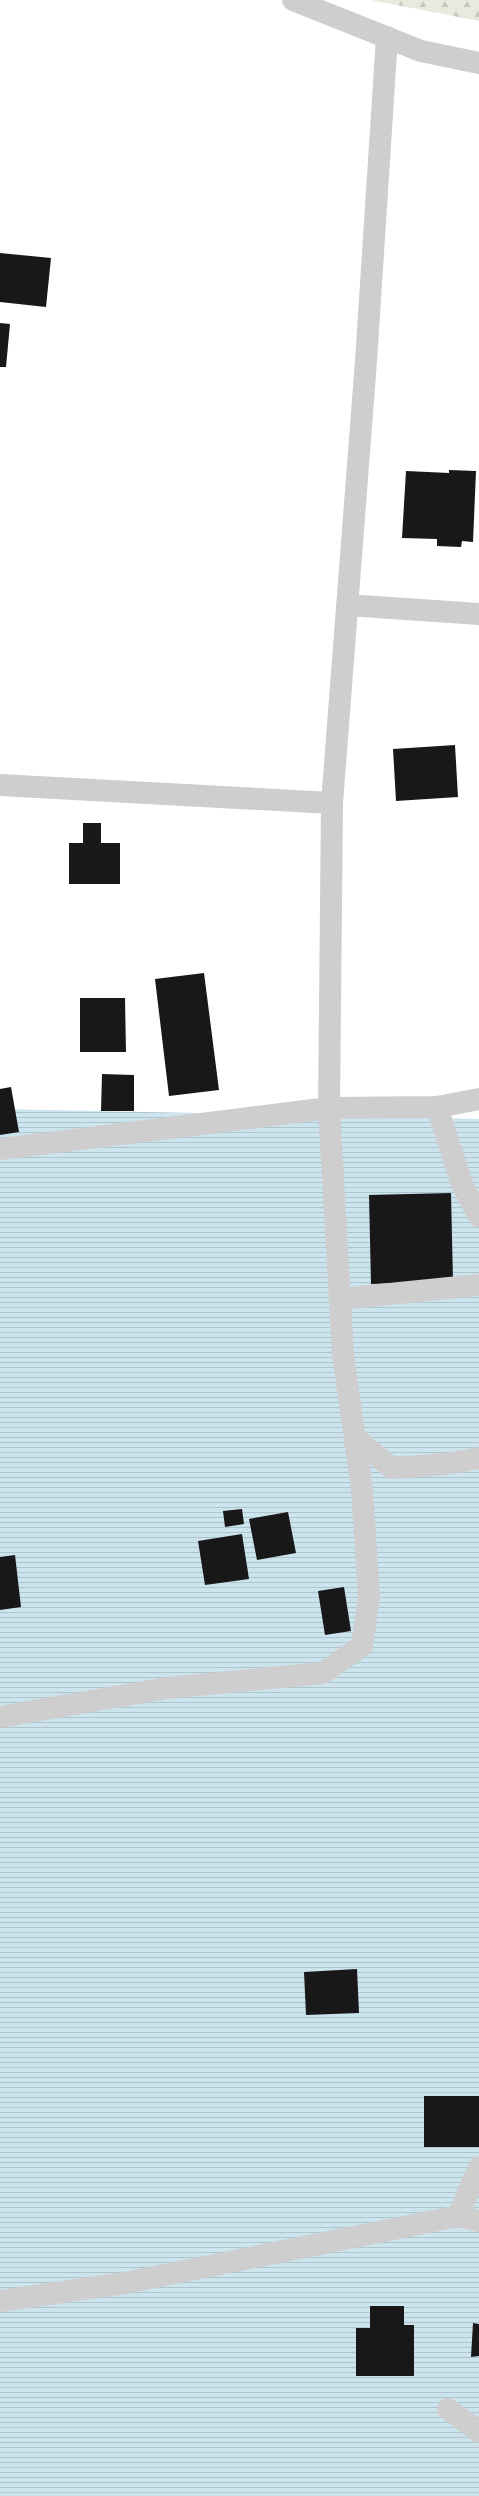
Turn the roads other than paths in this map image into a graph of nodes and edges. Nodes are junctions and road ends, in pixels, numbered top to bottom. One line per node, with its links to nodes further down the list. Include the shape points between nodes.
1 (293, 0): 2 (street)
2 (387, 37): 3 (street, via 421,51); 4 (street)
3 (479, 63)
4 (347, 605): 5 (street); 7 (street)
5 (479, 614)
6 (0, 785): 7 (street)
7 (332, 803): 10 (street)
8 (479, 1099): 9 (street)
9 (437, 1107): 10 (street); 12 (street, via 462,1184)
10 (329, 1108): 11 (street); 14 (street)
11 (0, 1149)
12 (479, 1216)
13 (479, 1285): 14 (street)
14 (340, 1299): 15 (street, via 343,1355)
15 (355, 1438): 16 (street, via 392,1468 446,1464); 17 (street, via 362,1489 369,1597 362,1646 323,1673 167,1688)
16 (479, 1458)
17 (0, 1717)
18 (479, 2167): 19 (street)
19 (469, 2219): 20 (street, via 125,2283)
20 (0, 2300)
21 (448, 2409): 22 (street)
22 (479, 2432)

